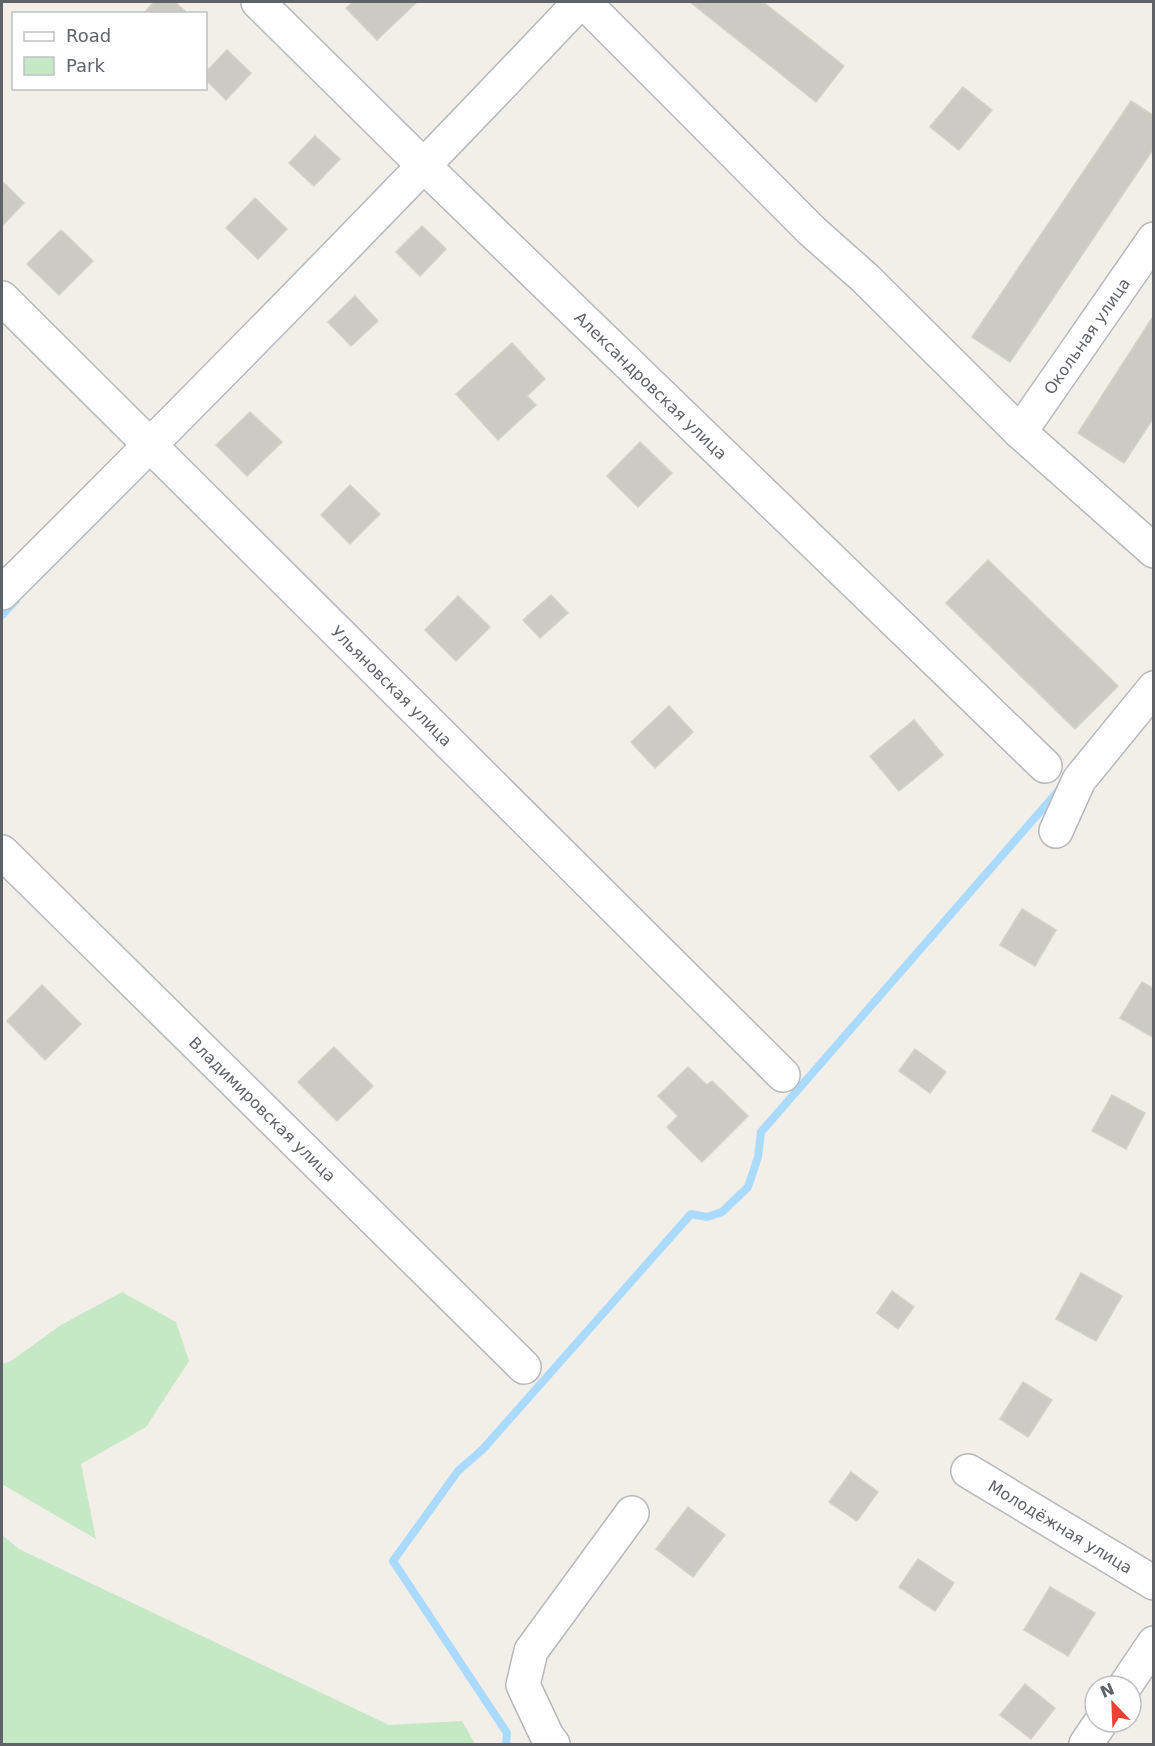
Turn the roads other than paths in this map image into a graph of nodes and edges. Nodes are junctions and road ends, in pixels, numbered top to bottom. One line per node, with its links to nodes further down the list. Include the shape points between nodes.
1 (258, 2): 3 (street, Александровская улица)
2 (582, 2): 3 (street); 6 (street)
3 (424, 166): 7 (street); 11 (street, Александровская улица)
4 (1154, 240): 6 (street, Окольная улица)
5 (2, 298): 7 (street, Ульяновская улица)
6 (1020, 432): 8 (street)
7 (151, 445): 9 (street); 14 (street, Ульяновская улица)
8 (1154, 551)
9 (2, 593)
10 (1154, 688): 12 (street, via 1079,780)
11 (1045, 766)
12 (1056, 831)
13 (2, 852): 15 (street, Владимировская улица)
14 (783, 1075)
15 (524, 1367)
16 (968, 1471): 18 (street, Молодёжная улица)
17 (632, 1513): 21 (street, via 531,1651 523,1685)
18 (1154, 1584)
19 (1154, 1643): 20 (street)
20 (1133, 1674)
21 (553, 1744)

